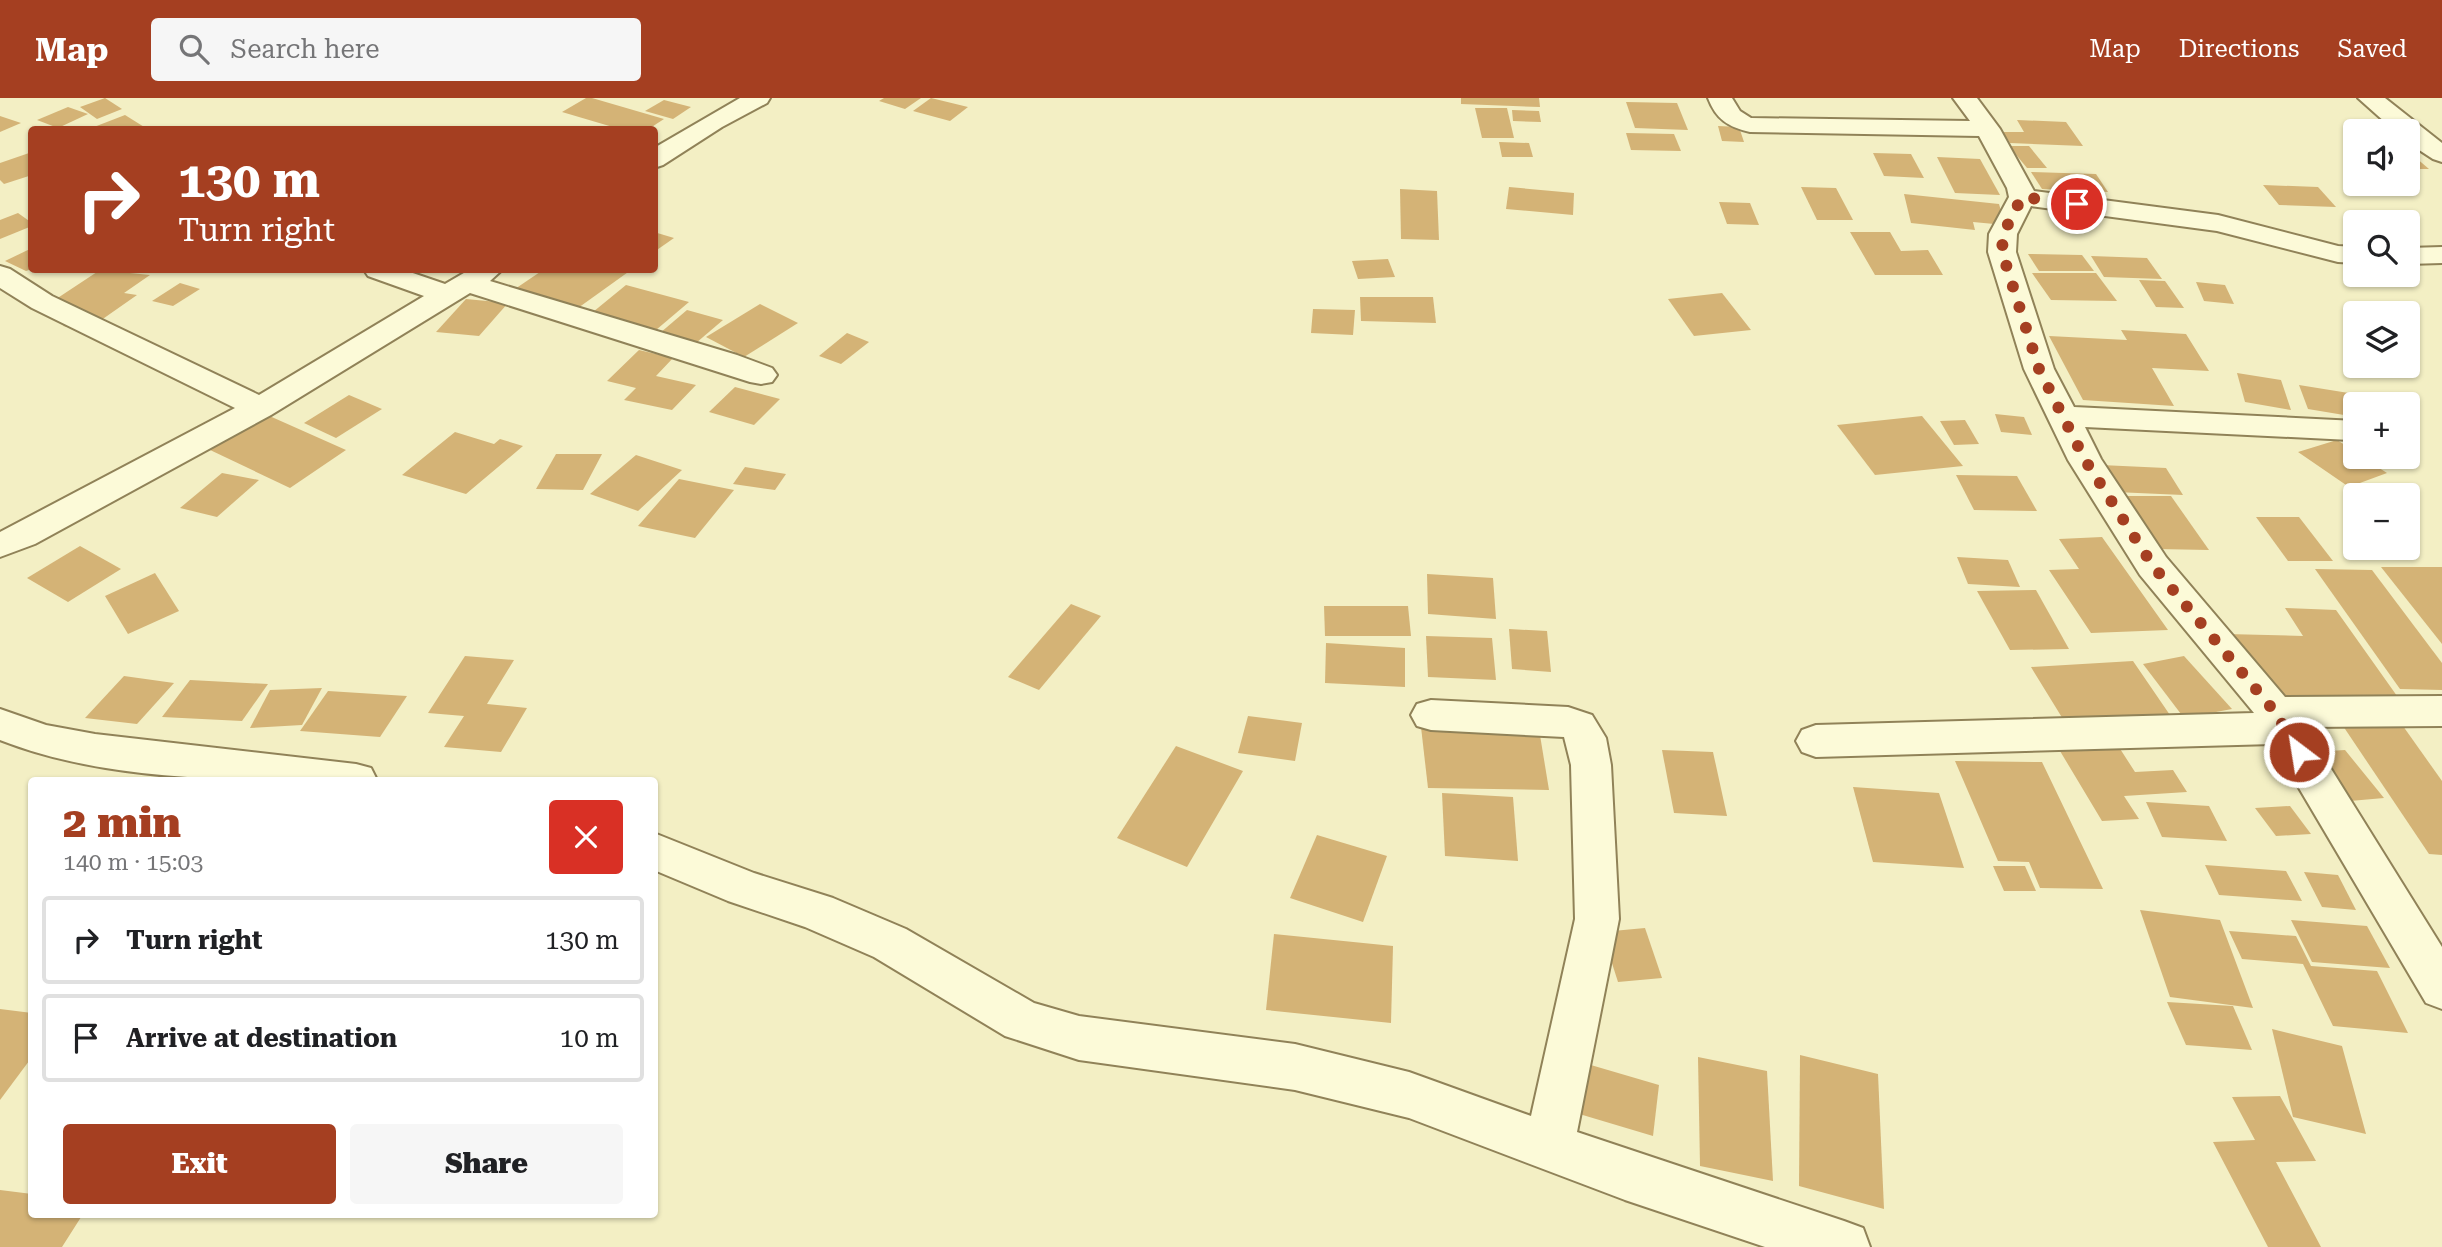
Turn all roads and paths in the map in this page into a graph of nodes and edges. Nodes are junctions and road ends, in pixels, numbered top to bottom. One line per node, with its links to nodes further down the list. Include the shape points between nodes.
1 (758, 98): 7 (street)
2 (1720, 98): 5 (street, via 1736,121 1750,125)
3 (1965, 98): 5 (street)
4 (2370, 98): 6 (street)
5 (1988, 129): 8 (street)
6 (2442, 154)
7 (658, 157)
8 (2022, 197): 9 (street, via 2218,223); 17 (street, via 2003,234 2002,252 2039,369)
9 (2343, 254)
10 (2420, 256): 11 (street)
11 (2442, 256)
12 (400, 273): 14 (street)
13 (0, 275): 16 (street, via 42,302)
14 (468, 282): 15 (street); 16 (street)
15 (761, 375)
16 (260, 408): 19 (street)
17 (2062, 415): 18 (street); 22 (street, via 2085,460 2153,566)
18 (2343, 430)
19 (0, 545)
20 (2442, 711): 22 (street)
21 (1431, 715): 28 (street, via 1568,722 1578,726 1586,738 1594,804 1597,919)
22 (2280, 720): 24 (street); 27 (street)
23 (0, 724): 25 (street, via 42,740 95,750)
24 (1816, 741)
25 (330, 777)
26 (658, 853): 28 (street, via 890,943 1022,1021 1079,1038 1295,1067 1409,1095)
27 (2442, 988)
28 (1549, 1146): 29 (street)
29 (1844, 1247)

